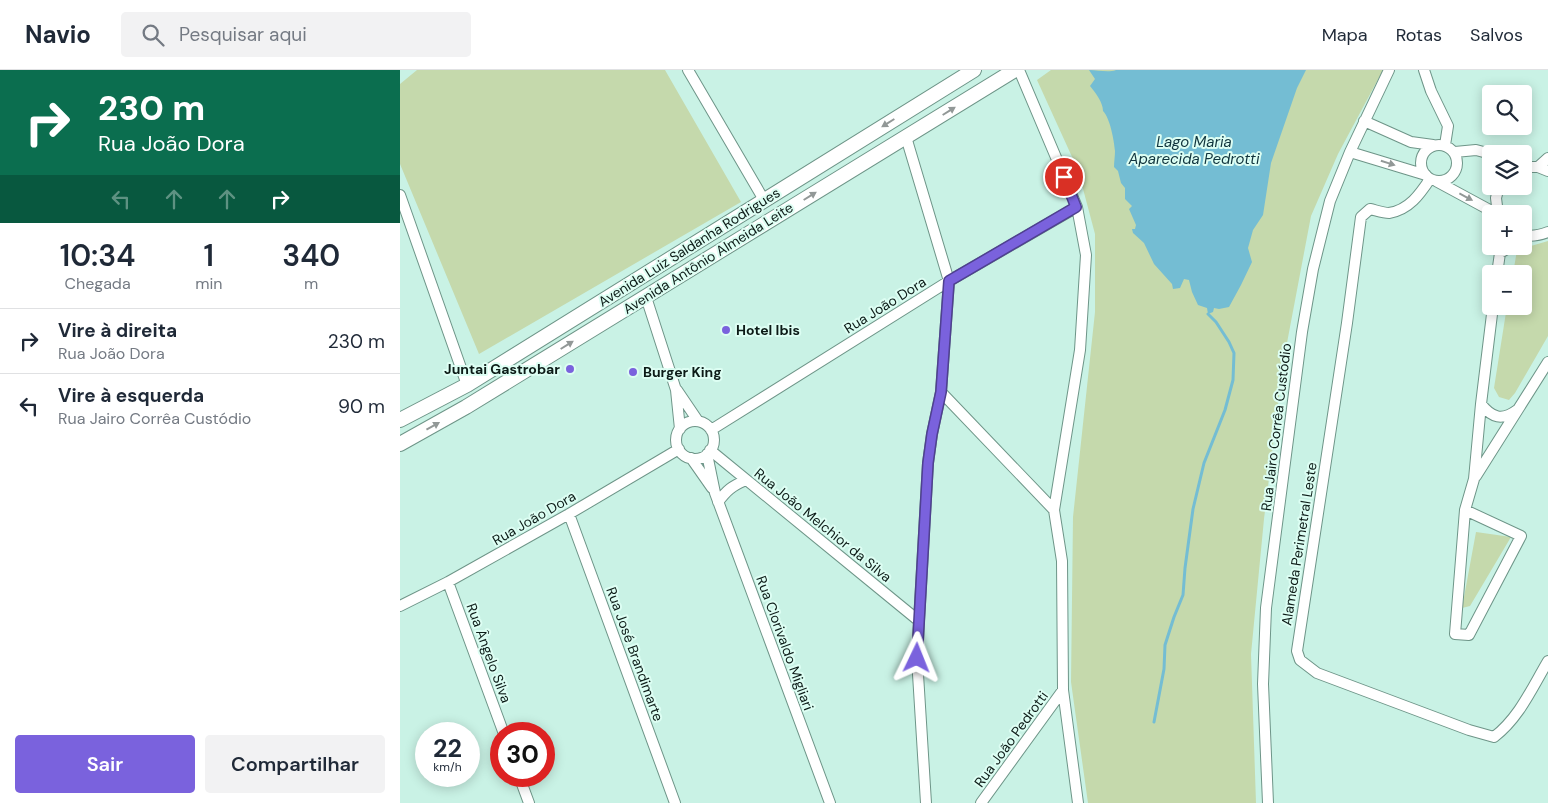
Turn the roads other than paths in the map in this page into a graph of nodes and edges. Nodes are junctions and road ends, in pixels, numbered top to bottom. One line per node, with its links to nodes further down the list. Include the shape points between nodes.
1 (688, 70): 20 (street)
2 (974, 70): 20 (main road, Avenida Luiz Saldanha Rodrigues, one-way to 20)
3 (1015, 70): 8 (main road, Avenida Antônio Almeida Leite, one-way to 3)
4 (1020, 70): 22 (street)
5 (1389, 70): 7 (street, Rua Jairo Corrêa Custódio)
6 (1424, 70): 10 (street, via 1448,126)
7 (1364, 121): 9 (street, via 1411,142); 11 (street, Rua Jairo Corrêa Custódio)
8 (906, 137): 25 (street); 26 (main road, Avenida Antônio Almeida Leite, one-way to 8)
9 (1433, 145): 10 (street); 18 (street, via 1424,152 1421,164)
10 (1445, 145): 12 (street)
11 (1350, 152): 18 (street, one-way to 18); 61 (street, Rua Jairo Corrêa Custódio, via 1330,201 1313,269 1266,608 1262,684)
12 (1455, 152): 13 (street); 18 (street, via 1458,164 1453,175 1442,181)
13 (1482, 152)
14 (1548, 158): 16 (street)
15 (1532, 167): 16 (street)
16 (1538, 167): 17 (street)
17 (1548, 171)
18 (1431, 178): 21 (street, one-way to 21); 51 (street, Alameda Perimetral Leste, via 1417,198 1405,208 1388,213 1370,209 1361,217 1297,651 1300,660 1317,672 1494,737 1517,715)
19 (400, 194): 29 (street)
20 (764, 200): 29 (main road, Avenida Luiz Saldanha Rodrigues)
21 (1482, 206)
22 (1076, 207): 25 (street, Rua João Dora); 45 (street, via 1086,255 1080,341)
23 (1548, 232): 24 (street)
24 (1532, 236)
25 (949, 281): 31 (street); 37 (street, Rua João Dora)
26 (646, 297): 30 (street); 38 (main road, Avenida Antônio Almeida Leite, one-way to 26)
27 (1492, 315): 32 (street)
28 (1548, 362): 33 (street)
29 (467, 385): 34 (main road, Avenida Luiz Saldanha Rodrigues)
30 (676, 390): 35 (street); 36 (street)
31 (941, 392): 45 (street); 50 (street, via 928,463)
32 (1480, 404): 33 (street, via 1487,413 1498,417 1509,416); 42 (street)
33 (1519, 409): 42 (street)
34 (400, 420)
35 (698, 421): 36 (street, via 688,422); 37 (street)
36 (680, 429): 39 (street, via 676,439)
37 (711, 430): 40 (street, via 714,440)
38 (400, 444)
39 (679, 449): 41 (street); 47 (street, Rua João Dora)
40 (708, 452): 41 (street); 43 (street, Rua João Melchior da Silva); 44 (street, Rua Clorivaldo Migliari)
41 (692, 458): 44 (street, Rua Clorivaldo Migliari)
42 (1474, 479): 46 (street)
43 (746, 480): 44 (street); 50 (street, Rua João Melchior da Silva)
44 (716, 498): 57 (street, Rua Clorivaldo Migliari)
45 (1054, 510): 52 (street, via 1062,561)
46 (1465, 510): 46 (street, via 1521,536 1469,636 1455,634)
47 (568, 514): 48 (street, Rua João Dora); 56 (street, Rua José Brandimarte)
48 (448, 582): 49 (street, Rua João Dora); 53 (street, Rua Ângelo Silva)
49 (400, 606)
50 (919, 621): 58 (street, via 917,658)
51 (1548, 661)
52 (1063, 690): 59 (street, Rua João Pedrotti); 60 (street)
53 (500, 722)
54 (523, 787): 55 (street)
55 (529, 803)
56 (676, 803)
57 (830, 803)
58 (926, 803)
59 (981, 803)
60 (1078, 803)
61 (1268, 803)

